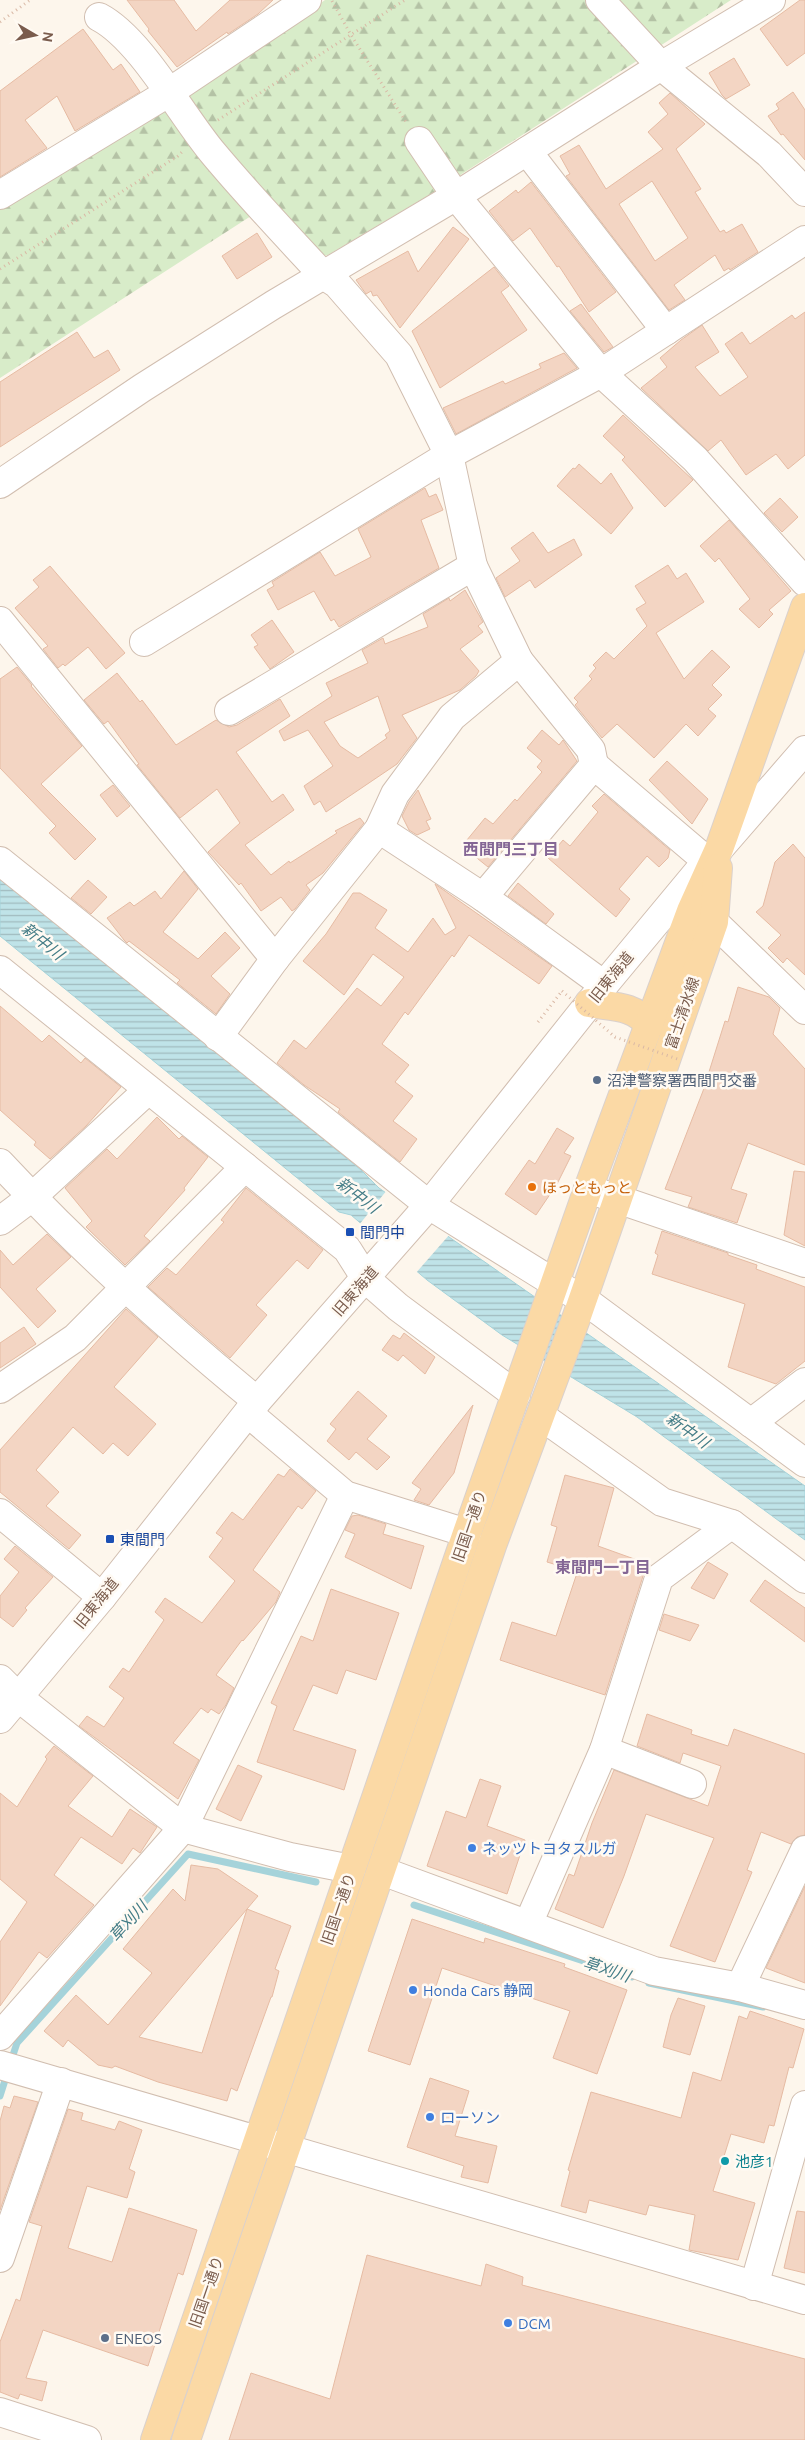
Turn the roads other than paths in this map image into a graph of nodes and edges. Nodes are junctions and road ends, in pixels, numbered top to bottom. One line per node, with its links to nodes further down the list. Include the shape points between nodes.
1 (307, 0): 6 (street)
2 (600, 0): 5 (street)
3 (771, 0): 5 (street)
4 (99, 17): 6 (street, via 117,28 128,40)
5 (661, 66): 8 (street); 9 (street, via 769,154)
6 (168, 93): 10 (street); 13 (street, via 213,152)
7 (419, 141): 11 (street)
8 (527, 151): 11 (street); 14 (street)
9 (805, 192)
10 (0, 196)
11 (456, 196): 13 (street); 15 (street)
12 (805, 240): 14 (street)
13 (323, 276): 16 (street, via 337,284 399,355); 17 (street, via 142,388)
14 (666, 331): 15 (street)
15 (601, 373): 16 (street); 19 (street, via 695,459)
16 (449, 455): 18 (street); 22 (street)
17 (0, 484)
18 (473, 566): 23 (street); 24 (street)
19 (805, 582)
20 (805, 607): 28 (main road, 富士清水線)
21 (0, 621): 32 (street)
22 (144, 642)
23 (519, 662): 26 (street, via 591,750); 27 (street, via 452,717 395,794)
24 (229, 711)
25 (805, 750): 28 (street, 旧東海道)
26 (594, 765): 28 (street); 30 (street)
27 (379, 829): 30 (street); 32 (street)
28 (713, 855): 31 (main road, 富士清水線); 34 (street, 旧東海道); 36 (main road, 富士清水線)
29 (0, 861): 37 (street)
30 (483, 897): 34 (street)
31 (714, 922): 35 (street); 43 (main road, 富士清水線)
32 (275, 959): 37 (street)
33 (0, 970): 38 (street)
34 (596, 994): 36 (main road, via 641,1014); 44 (street, 旧東海道)
35 (805, 1010)
36 (648, 1025): 41 (main road, 富士清水線)
37 (218, 1037): 44 (street)
38 (148, 1090): 40 (street); 42 (street)
39 (0, 1163): 42 (street)
40 (245, 1167): 47 (street, via 347,1249); 49 (street)
41 (588, 1189): 43 (street); 48 (main road, 富士清水線)
42 (32, 1197): 45 (street); 49 (street)
43 (618, 1200): 46 (street); 50 (main road, 富士清水線)
44 (429, 1204): 47 (street, 旧東海道); 48 (street)
45 (0, 1221)
46 (805, 1263)
47 (366, 1279): 52 (street, via 398,1307); 54 (street, 旧東海道)
48 (556, 1284): 50 (street); 52 (main road, 富士清水線)
49 (127, 1287): 53 (street, via 75,1338); 54 (street)
50 (580, 1307): 55 (main road, 富士清水線); 56 (street)
51 (805, 1382): 56 (street)
52 (519, 1387): 61 (main road, 旧国一通り)
53 (0, 1389)
54 (252, 1407): 58 (street); 63 (street, 旧東海道)
55 (544, 1408): 60 (street, via 662,1502); 71 (main road, 旧国一通り, via 493,1543)
56 (750, 1423): 57 (street)
57 (805, 1462)
58 (345, 1495): 61 (street); 68 (street)
59 (0, 1512): 63 (street)
60 (732, 1524): 62 (street); 66 (street, via 659,1578)
61 (466, 1533): 70 (main road, 旧国一通り)
62 (805, 1579)
63 (102, 1597): 64 (street, 旧東海道)
64 (9, 1688): 65 (street, 旧東海道); 68 (street)
65 (0, 1720)
66 (604, 1750): 67 (street); 72 (street)
67 (692, 1784)
68 (184, 1828): 70 (street, via 290,1857); 75 (street)
69 (805, 1850): 73 (street)
70 (352, 1869): 79 (main road, 旧国一通り)
71 (382, 1870): 72 (street); 80 (main road, 旧国一通り)
72 (528, 1924): 73 (street, via 654,1971)
73 (740, 1987): 74 (street)
74 (805, 2005)
75 (0, 2036)
76 (0, 2064): 77 (street)
77 (61, 2082): 79 (street); 81 (street)
78 (805, 2105): 82 (street)
79 (259, 2139): 80 (street); 86 (main road, 旧国一通り)
80 (286, 2148): 82 (street); 87 (main road, 旧国一通り)
81 (0, 2258)
82 (754, 2286): 83 (street)
83 (805, 2300)
84 (0, 2412): 85 (street)
85 (87, 2440)
86 (155, 2440)
87 (186, 2440)

